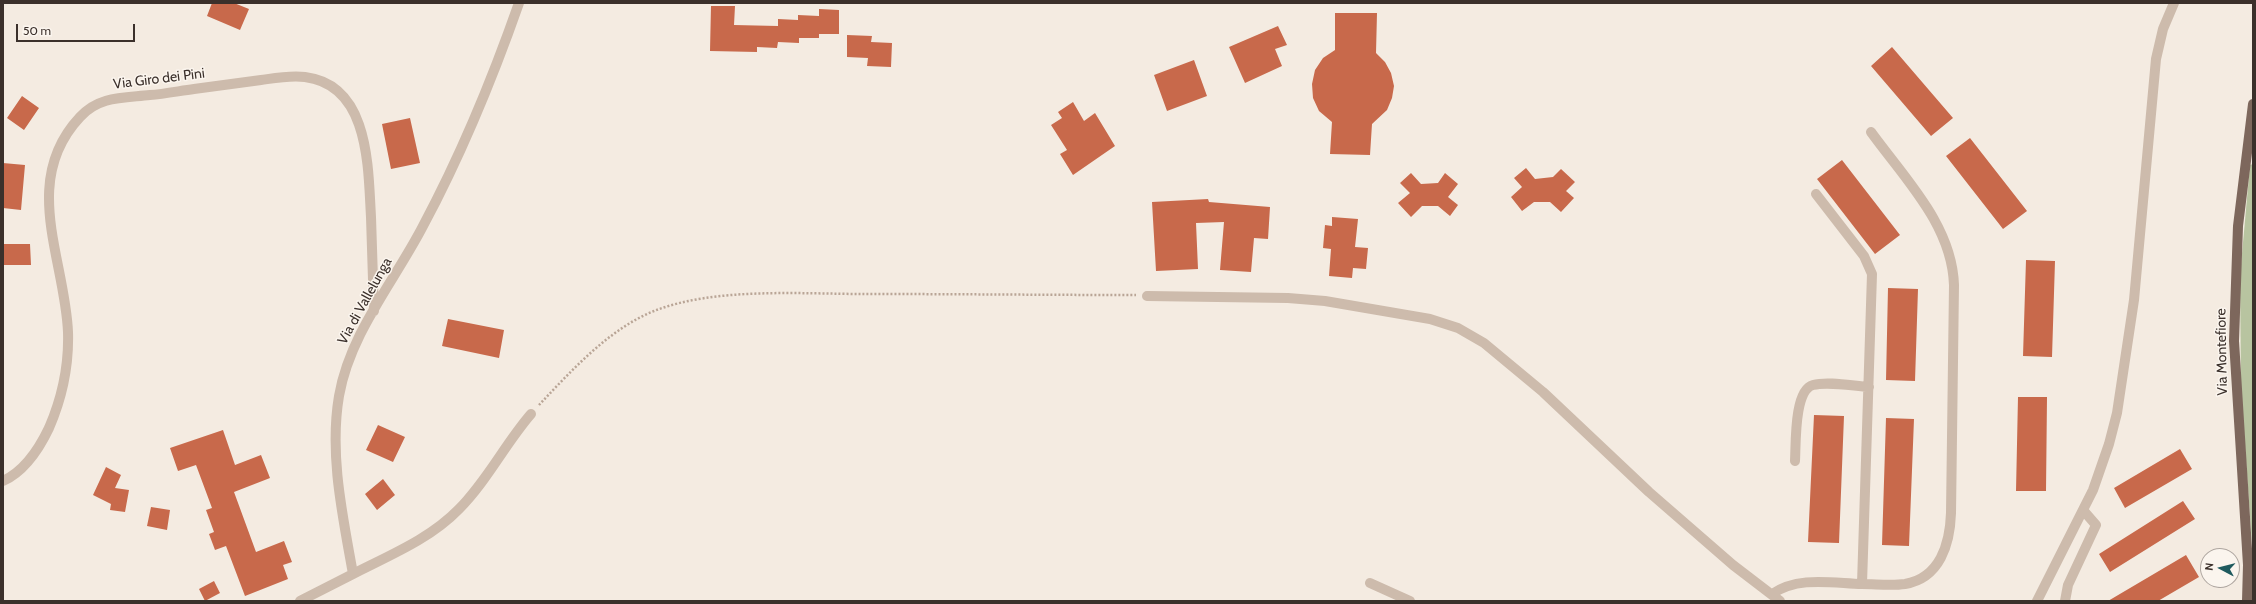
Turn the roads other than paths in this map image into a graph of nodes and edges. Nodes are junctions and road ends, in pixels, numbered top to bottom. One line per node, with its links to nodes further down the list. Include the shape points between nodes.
1 (519, 3): 7 (street, Via di Vallelunga, via 453,168 412,247)
2 (2174, 3): 12 (street, via 2163,29 2156,59 2134,300 2117,413 2102,468)
3 (2253, 104): 22 (main road, Via Montefiore, via 2240,202 2234,341 2248,565)
4 (1871, 132): 15 (street, via 1935,220 1945,238 1952,260 1954,285 1951,513 1945,550 1929,572 1913,582 1904,584)
5 (1816, 194): 8 (street, via 1864,256 1871,271)
6 (1147, 296): 16 (street, via 1319,301 1430,319 1458,328 1484,343 1543,392 1649,492 1733,565)
7 (374, 311): 11 (street, Via Giro dei Pini, via 369,184 365,148 360,124 338,90 318,80 289,76 160,94 118,97 98,103 80,117 64,138 54,161 50,179 49,217 68,332 62,385 53,418 40,445 19,471); 13 (street, Via di Vallelunga, via 352,351 341,386 337,415 340,489)
8 (1869, 387): 10 (street, via 1817,385 1807,388 1798,413); 15 (street)
9 (531, 414): 13 (street, via 474,491 453,514 437,528 414,542)
10 (1795, 461)
11 (3, 481)
12 (2083, 510): 20 (street); 21 (street, via 2096,525 2068,585)
13 (353, 574): 17 (street)
14 (1370, 583): 18 (street)
15 (1862, 584): 16 (street, via 1798,582)
16 (1772, 594): 19 (street)
17 (300, 601)
18 (1410, 601)
19 (1780, 601)
20 (2037, 601)
21 (2064, 601)
22 (2247, 601)

